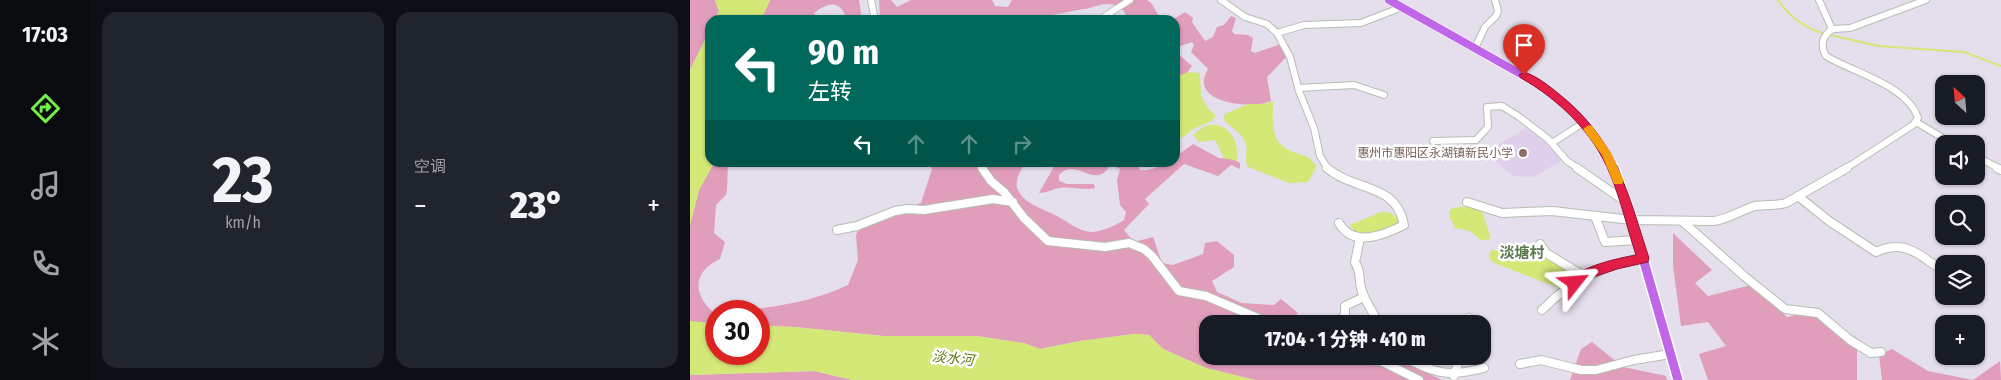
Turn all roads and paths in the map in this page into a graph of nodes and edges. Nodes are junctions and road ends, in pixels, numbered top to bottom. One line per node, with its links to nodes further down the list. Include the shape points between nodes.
1 (872, 0): 9 (street)
2 (1130, 0): 10 (street)
3 (1222, 0): 12 (street, via 1245,17 1267,24)
4 (1389, 0): 8 (main road)
5 (1495, 0): 13 (street, via 1496,16 1485,27)
6 (1819, 0): 11 (street)
7 (1926, 0): 11 (street, via 1847,29)
8 (1402, 7): 12 (street, via 1361,24 1304,25); 13 (main road)
9 (874, 15)
10 (1107, 15)
11 (1829, 31): 16 (street, via 1822,41 1822,50 1831,59 1878,81 1910,103 1917,114)
12 (1277, 33): 14 (street, via 1288,48)
13 (1475, 48): 17 (main road, via 1542,86)
14 (1298, 88): 15 (street, via 1354,85); 33 (street, via 1325,166 1336,176 1394,198 1402,210 1403,227)
15 (1384, 94)
16 (1916, 122): 18 (street); 24 (street, via 1849,167)
17 (1583, 123): 20 (street); 27 (main road, via 1606,154)
18 (1938, 135)
19 (1433, 141): 20 (street, via 1476,140 1488,126 1486,110 1494,105 1507,108)
20 (1552, 143): 27 (street, via 1567,161)
21 (1985, 161): 23 (street)
22 (981, 167): 25 (street)
23 (2001, 170)
24 (1798, 196): 30 (street, via 1781,205 1754,206 1723,220); 37 (street, via 1876,252 1889,245 1907,247)
25 (1013, 202): 32 (street, via 993,199 924,210 895,210 857,226); 41 (street, via 1048,241 1105,247 1129,244 1144,249 1174,288 1206,296)
26 (1467, 202): 28 (street, via 1502,213 1552,211)
27 (1626, 202): 29 (main road)
28 (1595, 216): 29 (street); 34 (street, via 1605,242)
29 (1632, 220): 30 (street); 34 (main road)
30 (1682, 221): 44 (street, via 1785,309 1818,313 1850,340 1871,353)
31 (1339, 223): 33 (street, via 1344,232)
32 (837, 230)
33 (1360, 238): 39 (street, via 1355,262 1361,274 1360,289)
34 (1638, 240): 36 (main road)
35 (1540, 244): 38 (street, via 1546,253)
36 (1643, 258): 38 (street); 45 (main road)
37 (1935, 265)
38 (1584, 276): 40 (street, via 1555,296)
39 (1364, 297): 42 (street, via 1346,306); 43 (street)
40 (1542, 310)
41 (1251, 315)
42 (1345, 315)
43 (1375, 315)
44 (1881, 352)
45 (1670, 354): 46 (street, via 1594,370 1537,359); 52 (main road)
46 (1520, 364)
47 (1390, 365): 53 (street)
48 (1420, 365): 51 (street, via 1439,374)
49 (1457, 365): 51 (street)
50 (1484, 368): 51 (street)
51 (1454, 376)
52 (1677, 378)
53 (1419, 380)

